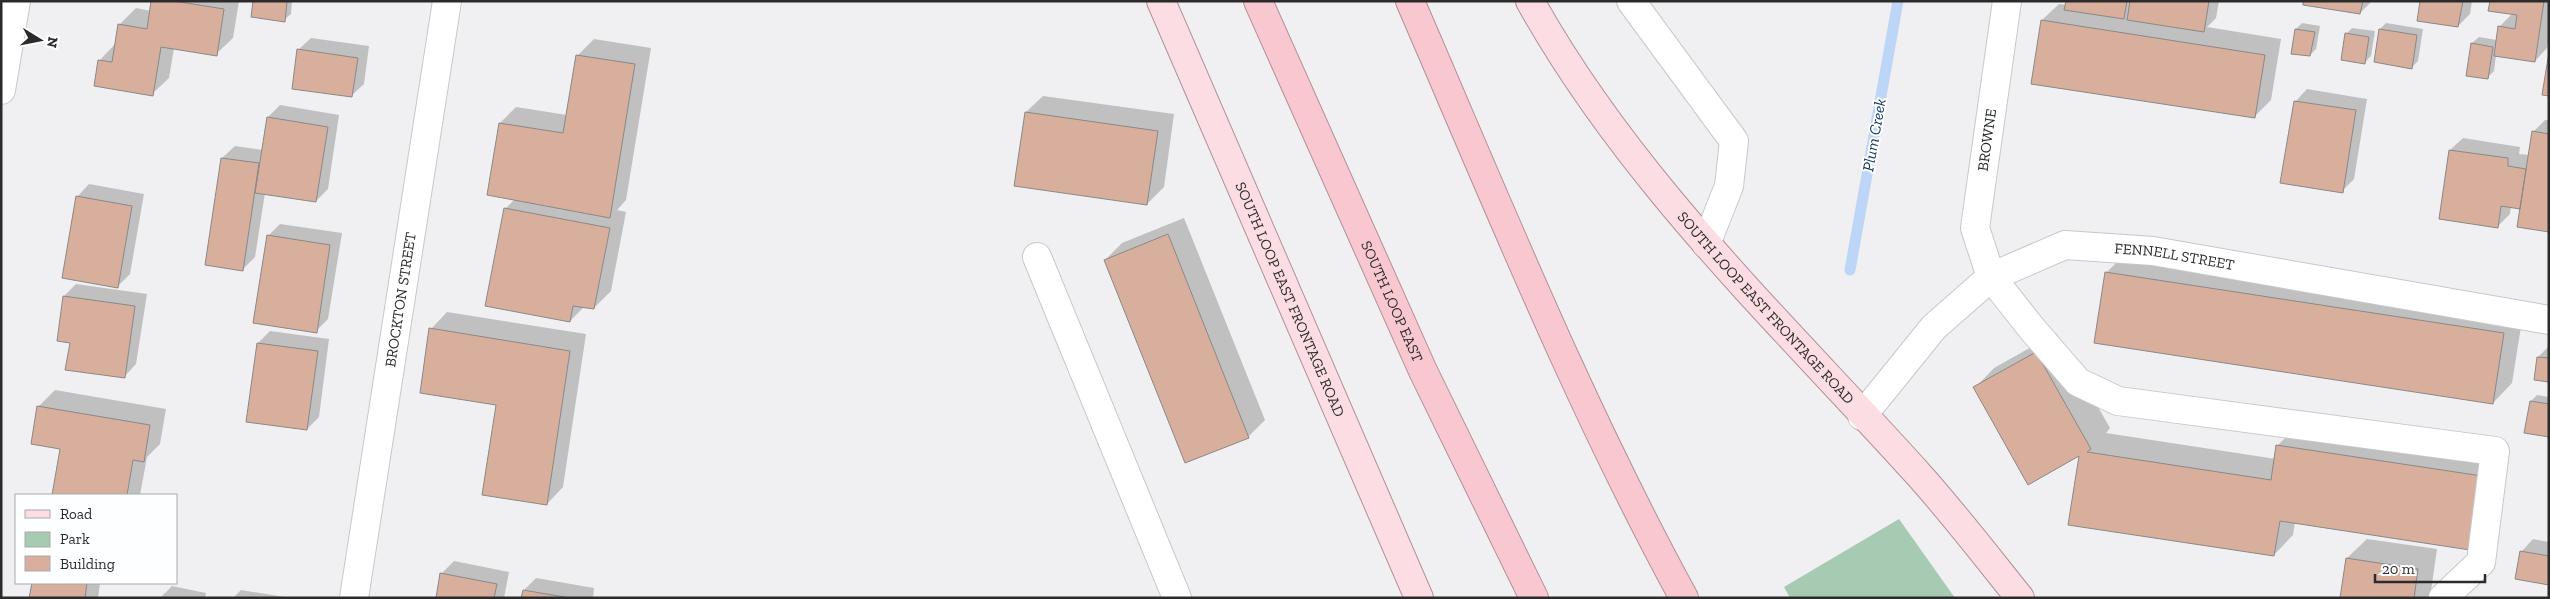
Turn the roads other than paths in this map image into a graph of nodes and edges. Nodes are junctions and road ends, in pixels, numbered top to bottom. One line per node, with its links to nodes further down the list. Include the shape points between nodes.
1 (16, 1): 9 (street)
2 (447, 1): 15 (street, BROCKTON STREET)
3 (1161, 1): 17 (main road, SOUTH LOOP EAST FRONTAGE ROAD)
4 (1258, 1): 18 (highway, SOUTH LOOP EAST, via 1423,371)
5 (1410, 1): 19 (highway, via 1548,318)
6 (1530, 1): 10 (main road, SOUTH LOOP EAST FRONTAGE ROAD, via 1557,50 1624,145)
7 (1630, 1): 10 (street, via 1734,141 1729,186)
8 (2007, 1): 12 (street, BROWNE, via 1975,228)
9 (1, 90)
10 (1706, 244): 14 (main road, SOUTH LOOP EAST FRONTAGE ROAD)
11 (1037, 257): 16 (street)
12 (1991, 277): 13 (street, FENNELL STREET, via 2064,245 2153,252); 14 (street, FENNELL STREET, via 1934,327); 21 (street, via 2078,382 2118,401 2495,451 2481,562)
13 (2549, 320)
14 (1862, 416): 20 (main road, SOUTH LOOP EAST FRONTAGE ROAD, via 1919,475)
15 (354, 598)
16 (1177, 598)
17 (1418, 598)
18 (1534, 598)
19 (1684, 598)
20 (2020, 598)
21 (2443, 598)

